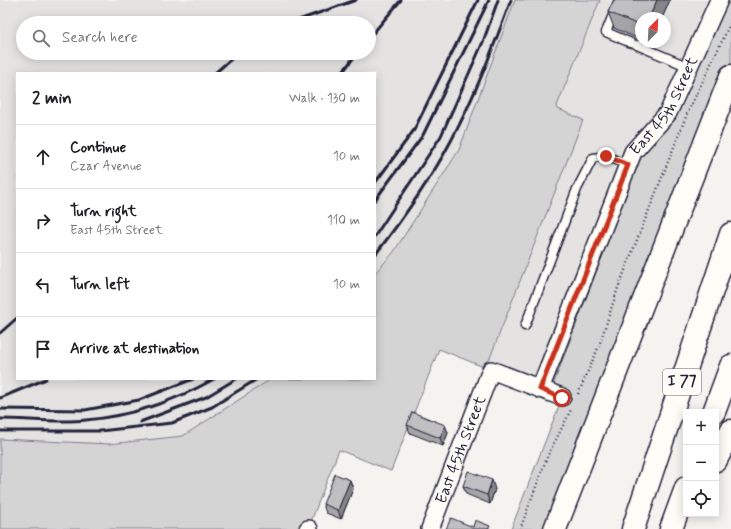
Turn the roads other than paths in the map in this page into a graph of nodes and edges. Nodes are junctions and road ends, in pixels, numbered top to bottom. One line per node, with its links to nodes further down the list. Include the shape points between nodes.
1 (619, 0): 3 (lane, via 606,32)
2 (719, 0): 3 (street, East 45th Street)
3 (689, 67): 5 (street, East 45th Street, via 668,113 633,152)
4 (731, 76): 17 (highway)
5 (628, 165): 7 (lane, via 606,156 593,158 584,173); 9 (street, East 45th Street)
6 (731, 234): 18 (highway, I 77)
7 (525, 326)
8 (731, 366): 11 (highway, I 77)
9 (540, 389): 10 (street); 16 (street, East 45th Street, via 491,370)
10 (570, 401)
11 (715, 409)
12 (731, 431): 13 (highway)
13 (719, 454)
14 (683, 496): 19 (highway)
15 (691, 517): 20 (highway)
16 (430, 529)
17 (555, 529)
18 (633, 529)
19 (671, 529)
20 (686, 529)

